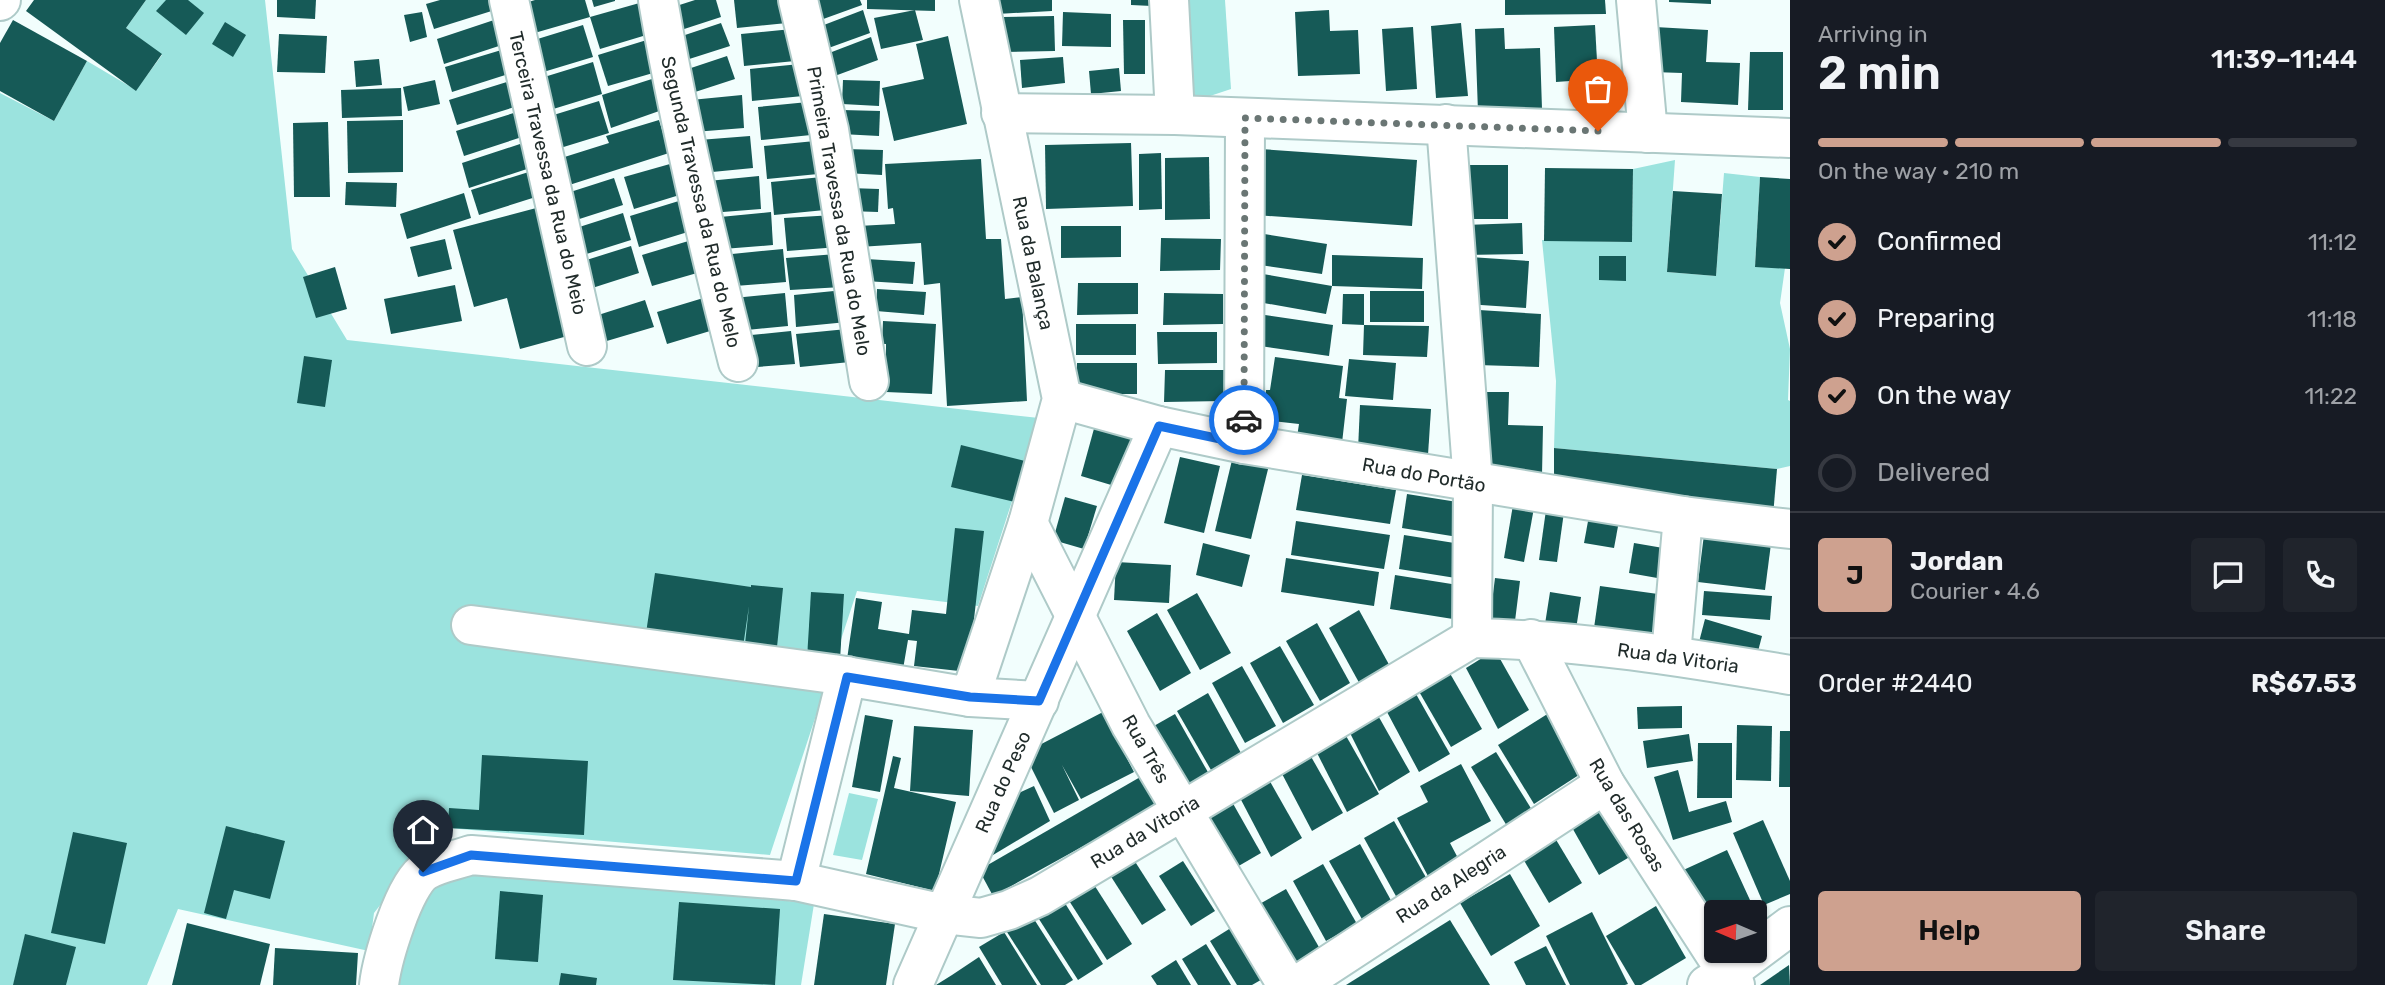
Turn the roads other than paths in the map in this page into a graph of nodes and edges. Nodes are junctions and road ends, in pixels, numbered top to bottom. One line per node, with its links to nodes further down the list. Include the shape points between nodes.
1 (509, 0): 13 (street, Terceira Travessa da Rua do Meio)
2 (658, 0): 14 (street, Segunda Travessa da Rua do Melo, via 693,185)
3 (798, 0): 15 (street, Primeira Travessa da Rua do Melo, via 829,130)
4 (979, 0): 7 (street, Rua da Balança)
5 (1169, 0): 8 (street)
6 (1636, 0): 11 (street)
7 (1001, 113): 8 (street); 16 (street, Rua da Balança)
8 (1175, 115): 9 (street)
9 (1245, 118): 10 (street); 18 (street)
10 (1446, 124): 11 (street); 19 (street)
11 (1648, 133): 12 (street)
12 (1790, 138)
13 (587, 346)
14 (738, 362)
15 (870, 381)
16 (1062, 400): 17 (street, Rua do Portão); 21 (street, Rua da Balança)
17 (1159, 426): 18 (street, Rua do Portão); 23 (street, Rua do Peso)
18 (1244, 444): 19 (street, Rua do Portão)
19 (1473, 483): 20 (street, Rua do Portão); 25 (street)
20 (1683, 516): 22 (street, Rua do Portão); 27 (street)
21 (1028, 523): 23 (street); 30 (street, Rua da Balança)
22 (1790, 529)
23 (1076, 618): 31 (street, Rua do Peso); 33 (street, Rua Três, via 1131,725)
24 (471, 625): 28 (street)
25 (1472, 638): 26 (street, Rua da Vitoria); 33 (street, Rua da Vitoria)
26 (1531, 639): 27 (street, Rua da Vitoria); 32 (street, Rua das Rosas)
27 (1671, 655): 29 (street, Rua da Vitoria)
28 (840, 675): 30 (street); 34 (street)
29 (1790, 675)
30 (970, 697): 31 (street)
31 (1039, 701): 35 (street, Rua do Peso)
32 (1605, 784): 37 (street, Rua das Rosas); 41 (street, Rua da Alegria)
33 (1182, 809): 35 (street, Rua da Vitoria, via 1040,896 1009,910 981,918); 40 (street, Rua Três)
34 (796, 881): 35 (street, Rua da Vitoria); 38 (street, Rua da Vitoria, via 471,855 423,872 409,891 394,924)
35 (944, 914): 39 (street, Rua do Peso)
36 (1790, 926): 37 (street)
37 (1723, 981)
38 (379, 985)
39 (913, 985)
40 (1287, 985)
41 (1298, 985)

